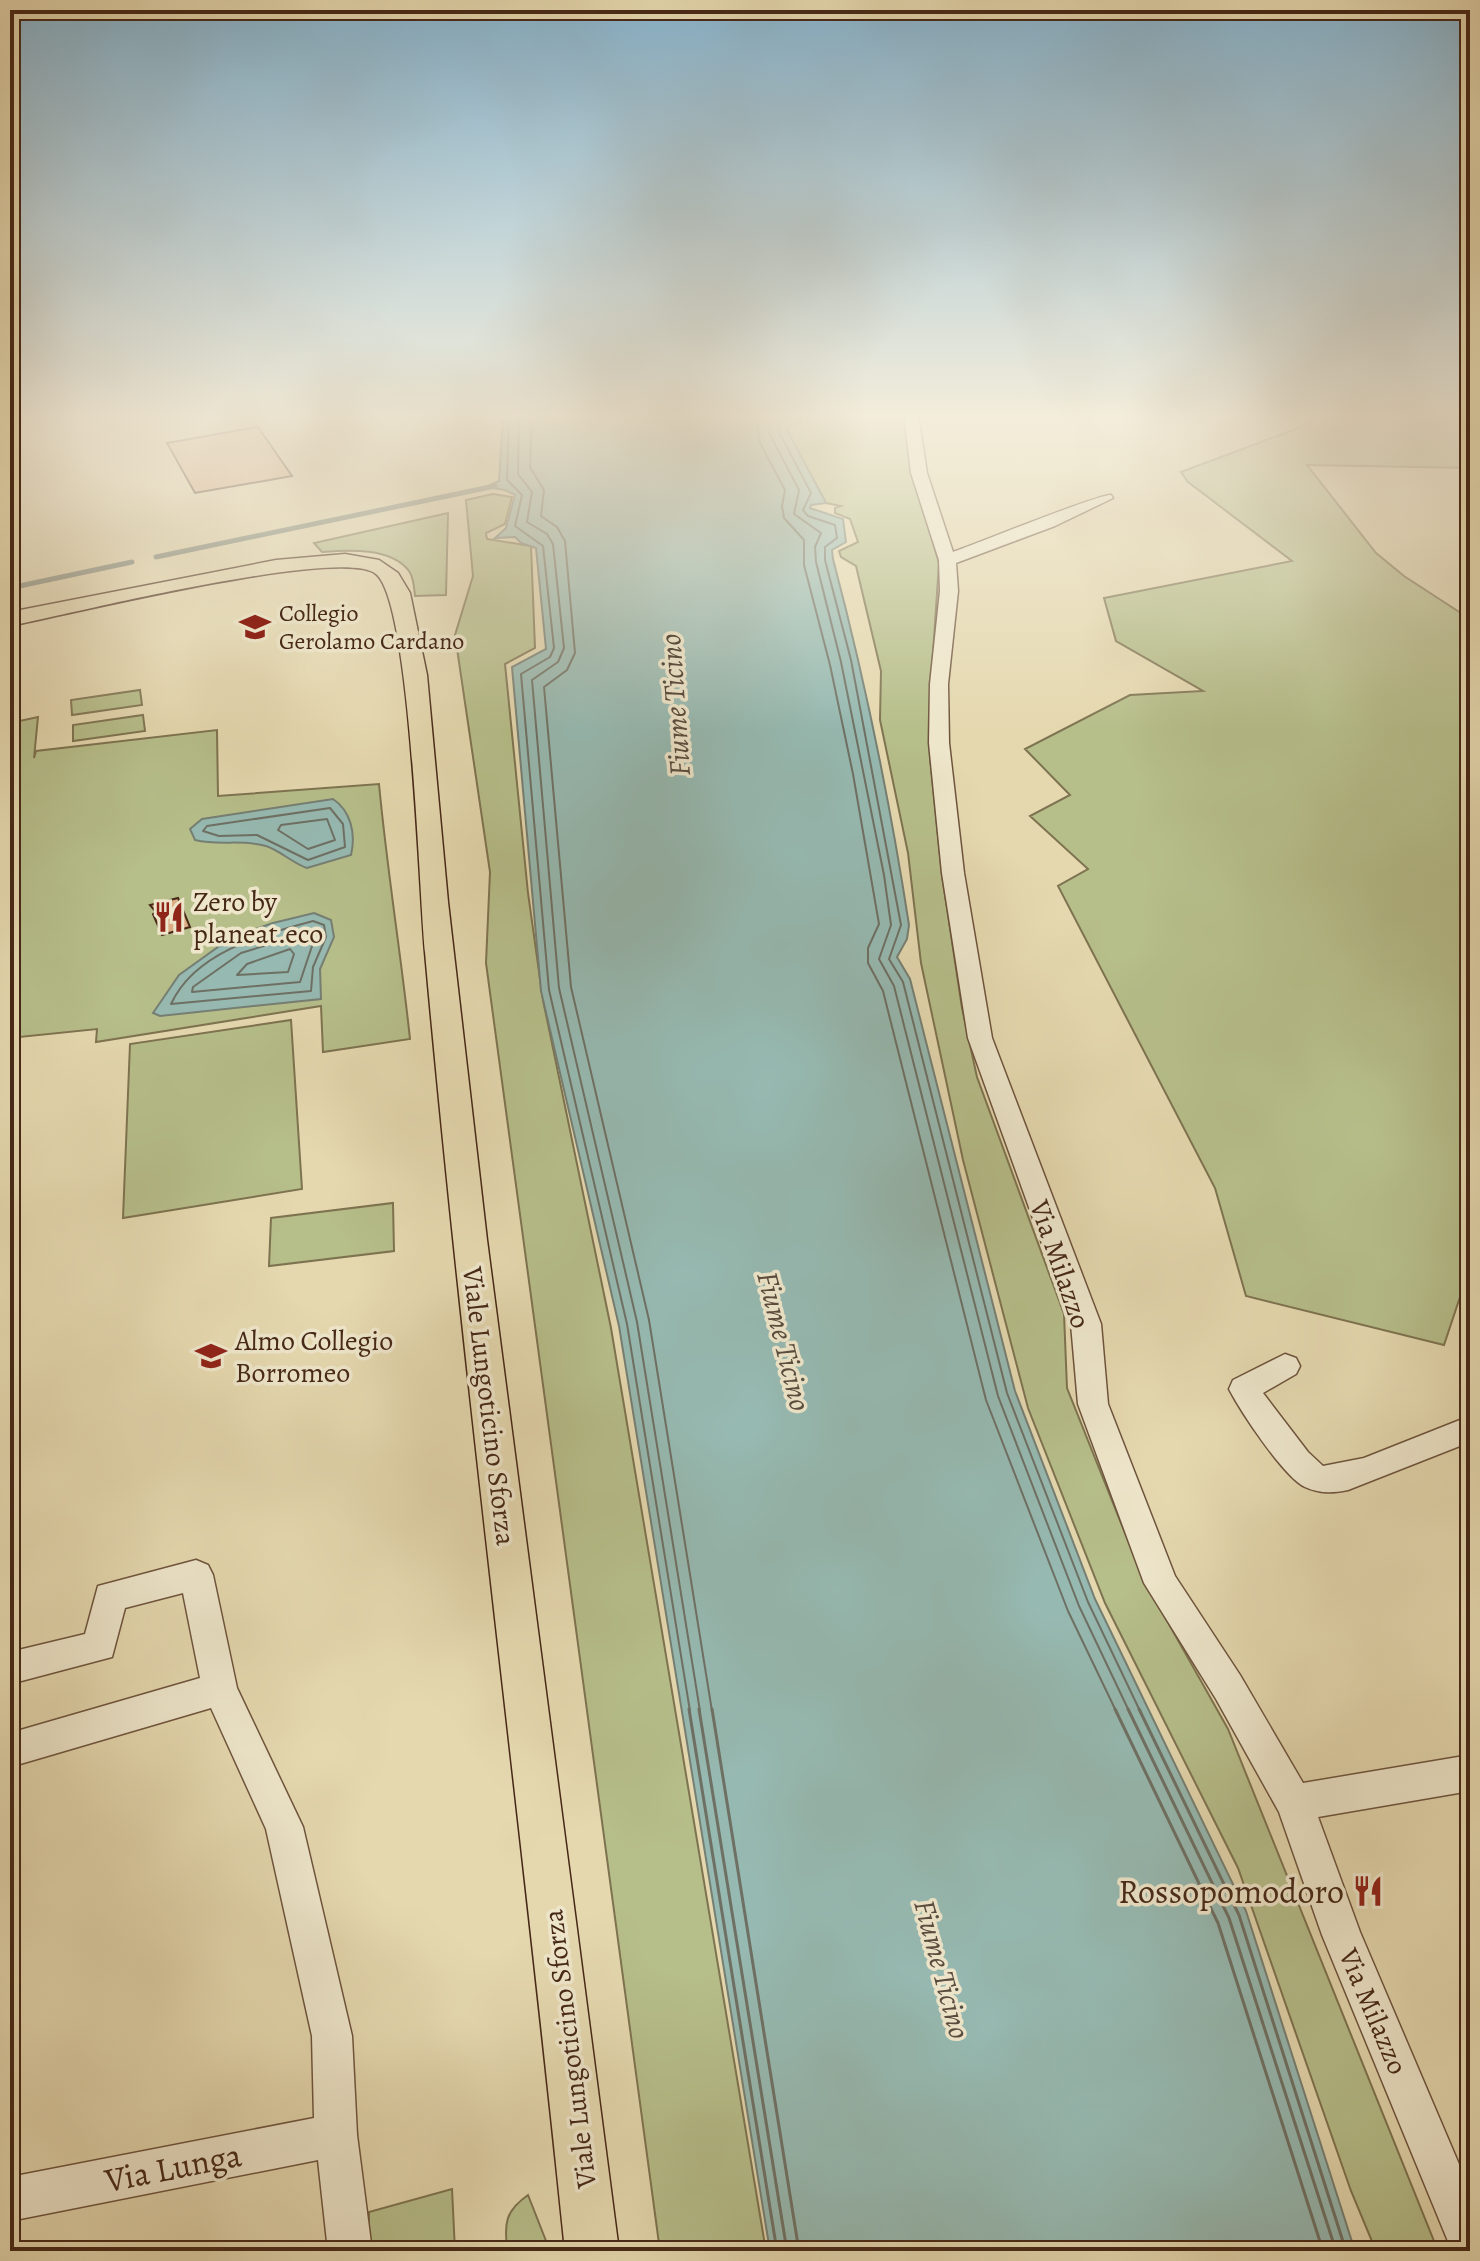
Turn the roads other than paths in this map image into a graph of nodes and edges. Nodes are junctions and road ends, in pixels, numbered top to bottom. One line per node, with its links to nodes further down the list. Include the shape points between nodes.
1 (934, 520): 3 (street, Via Milazzo)
2 (1057, 520): 3 (street)
3 (947, 560): 11 (street, Via Milazzo, via 939,743 953,873 980,1038 1086,1324 1093,1404 1161,1583)
4 (10, 619): 16 (main road, Viale Lungoticino Sforza, via 304,562 342,560 380,568 393,577 404,609 422,729 451,1083)
5 (1285, 1366): 6 (street, via 1244,1389 1303,1470 1320,1480 1355,1476)
6 (1470, 1429)
7 (10, 1668): 8 (street, via 100,1646 110,1597 196,1575)
8 (220, 1689): 9 (street); 12 (street, via 284,1827 332,2036)
9 (10, 1750)
10 (1470, 1773): 11 (street)
11 (1294, 1803): 14 (street, Via Milazzo, via 1342,1935)
12 (336, 2135): 13 (street, Via Lunga); 15 (street)
13 (10, 2199)
14 (1470, 2242)
15 (350, 2251)
16 (592, 2251)

